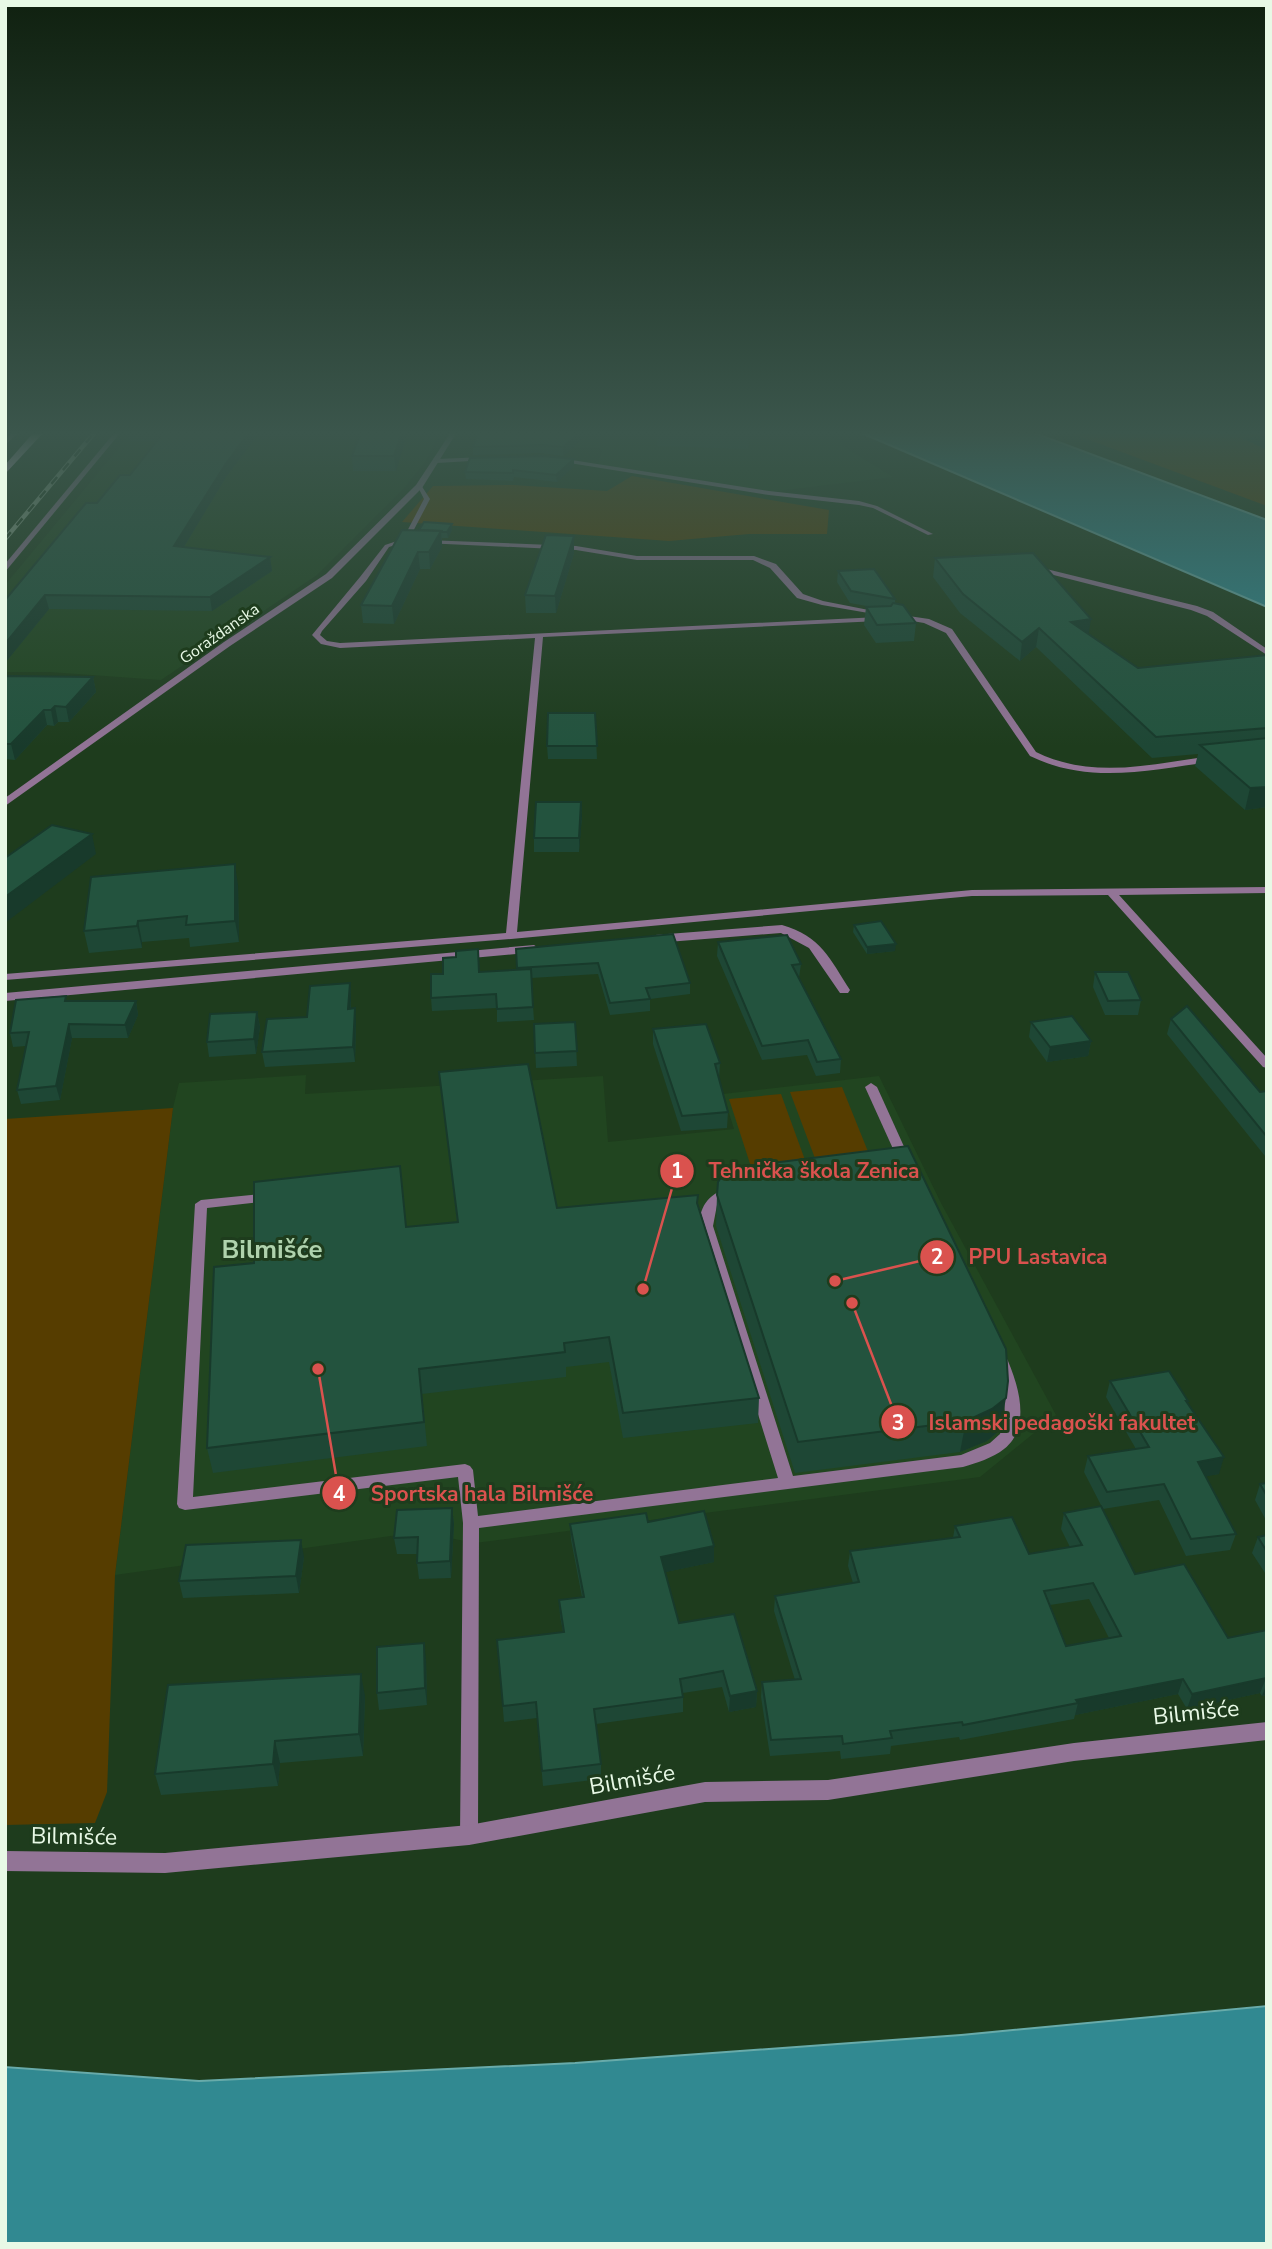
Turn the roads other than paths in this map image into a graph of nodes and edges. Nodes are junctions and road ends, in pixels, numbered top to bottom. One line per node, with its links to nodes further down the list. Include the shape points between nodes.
1 (32, 537): 6 (street)
2 (368, 537): 11 (street, Goraždanska, via 329,576)
3 (405, 537): 4 (lane)
4 (403, 541): 7 (lane, via 576,548 637,558 754,558 773,566 793,591 810,600); 8 (lane, via 387,546 319,630 316,635 322,643)
5 (1026, 565): 9 (lane, via 1194,608)
6 (5, 570)
7 (911, 618): 8 (lane); 10 (lane, via 949,631 1034,754 1054,764 1093,771)
8 (538, 636): 14 (lane)
9 (1267, 653)
10 (1227, 757)
11 (5, 803)
12 (1267, 890): 13 (lane)
13 (1111, 892): 14 (lane, via 972,893); 20 (lane)
14 (511, 936): 17 (lane)
15 (646, 940): 18 (street, via 782,929 814,943)
16 (550, 947): 19 (street)
17 (5, 977)
18 (844, 990)
19 (5, 997)
20 (1267, 1065)
21 (871, 1087): 22 (lane)
22 (906, 1174)
23 (740, 1189): 26 (lane, via 711,1200 706,1226)
24 (285, 1195): 27 (lane, via 201,1204 185,1504 465,1470)
25 (992, 1343): 26 (lane, via 1010,1380 1013,1421 1002,1444 963,1461)
26 (787, 1483): 27 (lane)
27 (471, 1523): 29 (lane)
28 (1267, 1731): 29 (street, Bilmišće, via 1074,1752 828,1790 705,1792)
29 (469, 1835): 30 (street, Bilmišće, via 165,1863)
30 (5, 1861)

